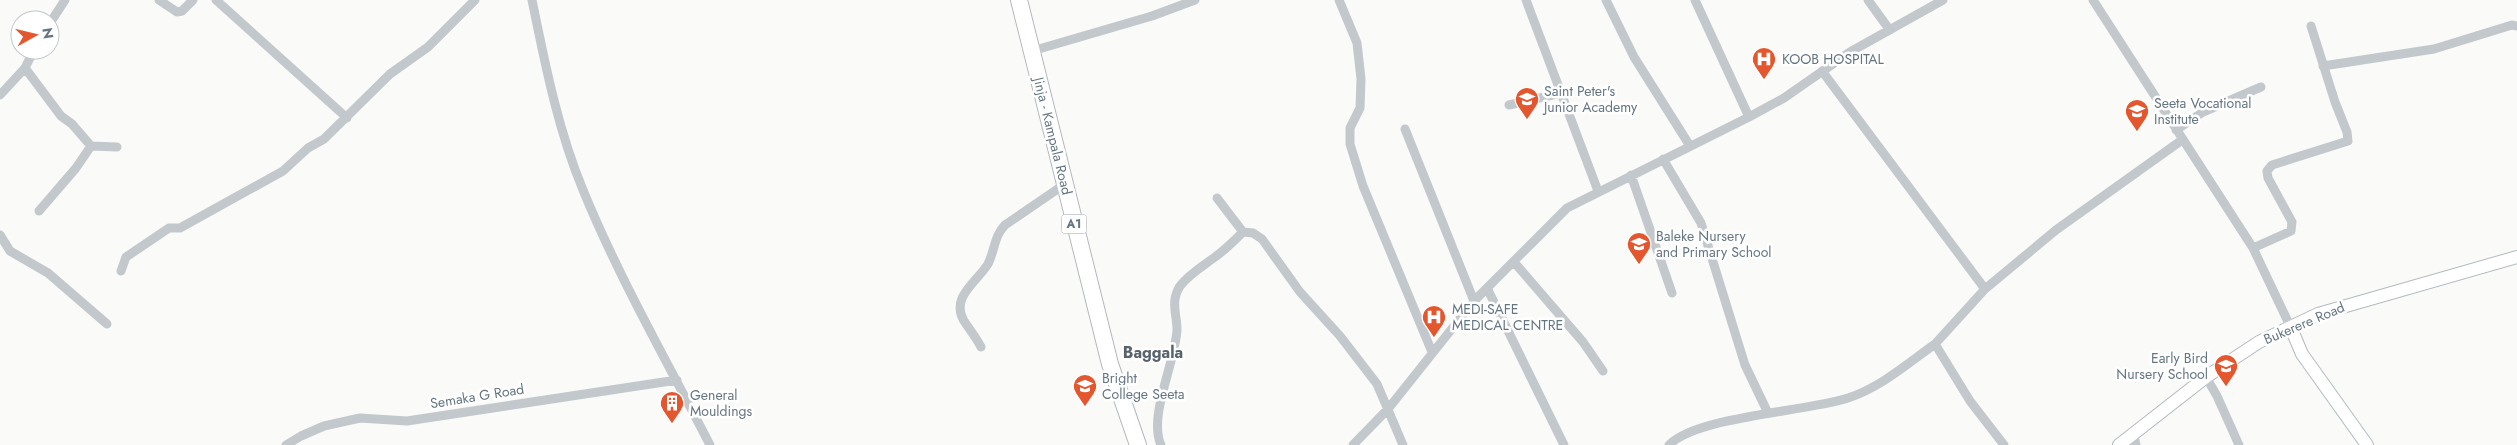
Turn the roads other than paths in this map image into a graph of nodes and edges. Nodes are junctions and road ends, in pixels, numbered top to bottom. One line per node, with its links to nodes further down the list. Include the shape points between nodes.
1 (159, 0): 2 (street, via 177,12)
2 (193, 0)
3 (216, 0): 28 (street)
4 (475, 0): 28 (street, via 428,47 390,74)
5 (532, 0): 58 (street, via 562,128 583,190)
6 (1019, 0): 18 (highway, Jinja - Kampala Road / A1)
7 (1195, 0): 18 (street)
8 (1339, 0): 55 (street, via 1357,43 1362,79 1360,108 1350,128 1350,144 1363,186)
9 (1526, 0): 24 (street)
10 (1606, 0): 33 (street, via 1634,57)
11 (1695, 0): 27 (street)
12 (1868, 0): 17 (street)
13 (1943, 0): 17 (street)
14 (2093, 0): 30 (street)
15 (2311, 26): 20 (street)
16 (2517, 26): 20 (street, via 2507,26 2434,49)
17 (1889, 29): 22 (street)
18 (1032, 51): 37 (highway, Jinja - Kampala Road / A1)
19 (28, 60): 21 (street)
20 (2323, 66): 43 (street, via 2348,141 2272,165 2267,171 2268,178 2292,222 2291,231)
21 (24, 68): 25 (street); 32 (street, via 61,116)
22 (1822, 71): 27 (street, via 1784,98); 48 (street)
23 (2260, 88): 30 (street, via 2203,112)
24 (1561, 92): 26 (street); 38 (street)
25 (0, 95)
26 (1509, 105)
27 (1749, 117): 33 (street)
28 (347, 118): 46 (street, via 283,171 180,228 169,228 126,257)
29 (1405, 129): 50 (street)
30 (2176, 130): 31 (street)
31 (2182, 140): 43 (street); 48 (street, via 2056,230)
32 (91, 146): 34 (street); 40 (street)
33 (1690, 146): 35 (street)
34 (117, 147)
35 (1663, 159): 36 (street); 60 (street, via 1701,223 1744,365)
36 (1631, 175): 38 (street); 49 (street)
37 (1065, 184): 54 (street, via 998,232 987,266 965,291 960,310); 64 (highway, Jinja - Kampala Road / A1, via 1110,364)
38 (1598, 191): 45 (street, via 1567,208)
39 (1217, 198): 41 (street)
40 (39, 210)
41 (1243, 232): 59 (street, via 1253,233 1262,239 1277,256 1300,292 1377,384); 65 (street, via 1190,276 1175,294 1173,305 1177,332 1157,420 1156,436)
42 (0, 235): 51 (street, via 10,251 48,273)
43 (2253, 248): 52 (street)
44 (2517, 257): 52 (main road, Bukerere Road, via 2318,314)
45 (1514, 262): 47 (street); 56 (street)
46 (121, 271)
47 (1487, 288): 50 (street); 68 (street)
48 (1985, 289): 53 (street)
49 (1672, 293)
50 (1474, 301): 55 (street)
51 (107, 324)
52 (2291, 328): 57 (main road, Bukerere Road, via 2259,342); 73 (main road, via 2302,354)
53 (1935, 344): 60 (street, via 1872,389 1818,405); 70 (street, via 1970,400)
54 (981, 347)
55 (1432, 352): 59 (street)
56 (1603, 371)
57 (2206, 377): 61 (main road, Bukerere Road); 72 (street)
58 (677, 380): 62 (street, Semaka G Road, via 407,421 360,418 324,426); 63 (street)
59 (1388, 408): 66 (street); 67 (street)
60 (1768, 413): 69 (street, via 1723,422 1685,435)
61 (2135, 439): 71 (main road, Bukerere Road)
62 (286, 445)
63 (710, 445)
64 (1138, 445)
65 (1161, 445)
66 (1353, 445)
67 (1403, 445)
68 (1564, 445)
69 (1669, 445)
70 (2004, 445)
71 (2119, 445)
72 (2239, 445)
73 (2367, 445)

